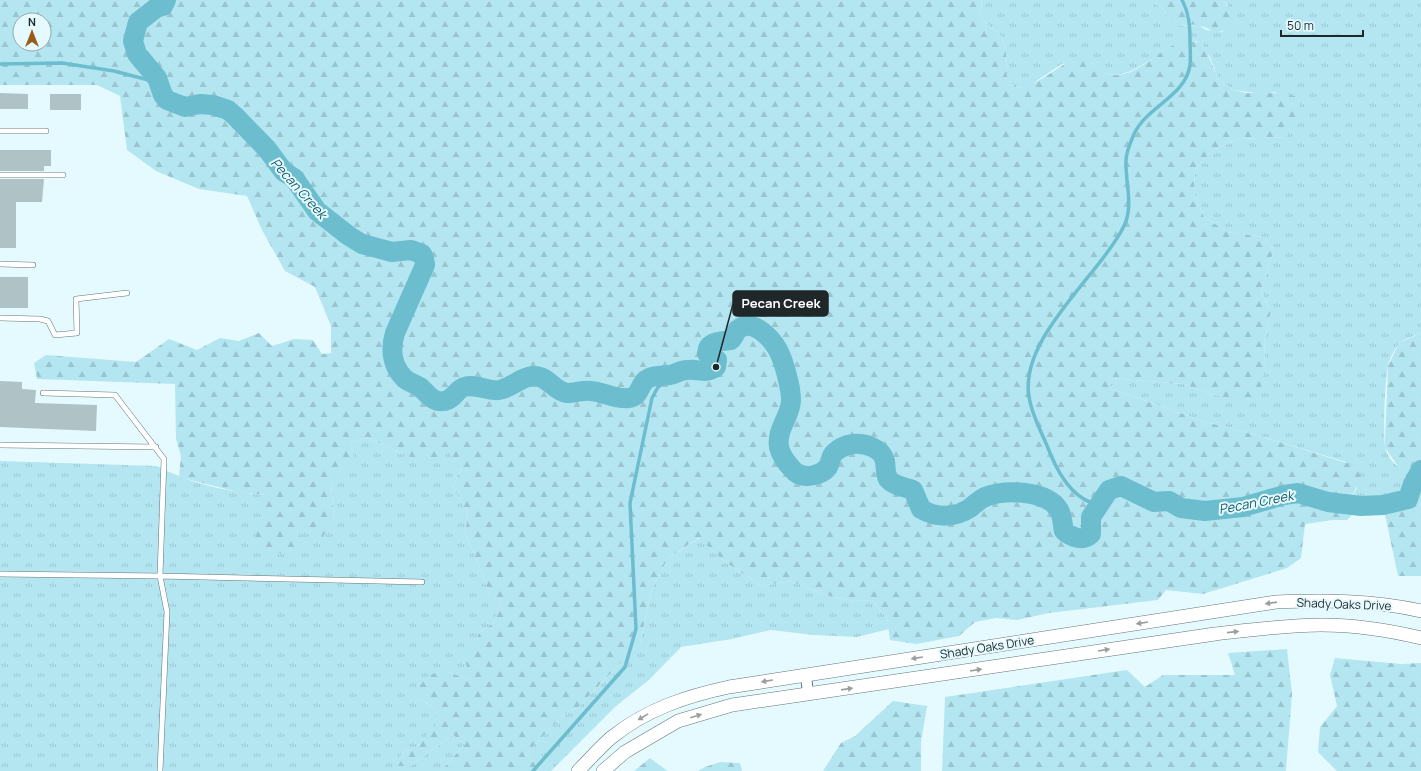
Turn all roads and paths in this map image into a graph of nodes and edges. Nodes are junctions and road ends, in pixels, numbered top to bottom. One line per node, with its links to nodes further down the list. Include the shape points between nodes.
1 (0, 131): 2 (lane)
2 (46, 131)
3 (0, 175): 4 (lane)
4 (63, 175)
5 (0, 264): 6 (lane)
6 (33, 265)
7 (127, 293): 8 (lane, via 76,299 77,333 55,335 48,321 40,319)
8 (0, 318)
9 (43, 393): 11 (lane, via 115,395)
10 (0, 445): 11 (lane)
11 (156, 447): 13 (lane, via 164,459)
12 (0, 574): 13 (lane)
13 (160, 576): 14 (lane); 19 (lane, via 167,612)
14 (422, 582)
15 (1421, 611): 17 (street, Shady Oaks Drive, one-way to 17, via 1397,605 1322,600 1276,602)
16 (1421, 638): 18 (street, Shady Oaks Drive, one-way to 16, via 1278,627 1359,627)
17 (806, 675): 18 (street); 20 (street, Shady Oaks Drive, one-way to 20, via 695,694 668,704 612,737)
18 (808, 694): 21 (street, Shady Oaks Drive, one-way to 18, via 625,752 678,721 732,705)
19 (160, 771)
20 (578, 771)
21 (603, 771)

